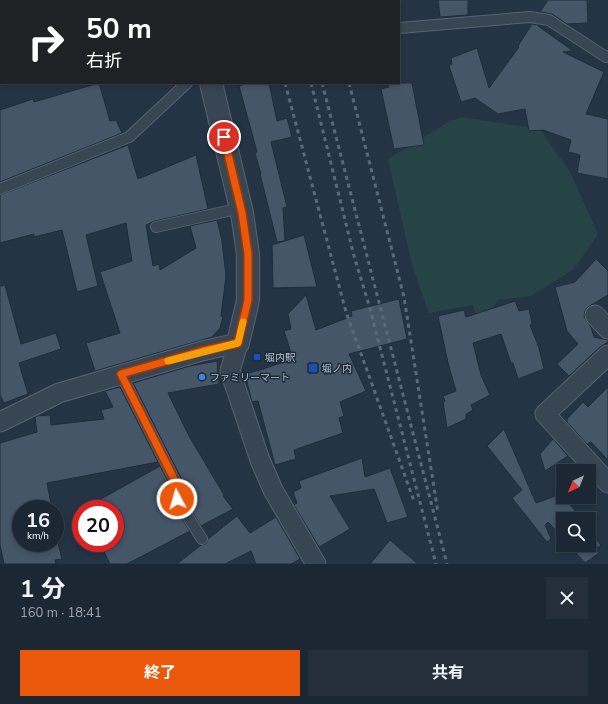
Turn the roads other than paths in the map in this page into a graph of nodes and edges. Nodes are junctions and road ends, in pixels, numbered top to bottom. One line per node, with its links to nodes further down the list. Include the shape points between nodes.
1 (400, 28): 2 (lane, via 530,17 549,20)
2 (608, 56)
3 (186, 84): 5 (lane, via 130,137)
4 (211, 84): 6 (street)
5 (0, 189)
6 (241, 208): 7 (lane); 10 (street, via 248,254 248,300)
7 (156, 227)
8 (595, 315): 9 (street)
9 (608, 329)
10 (238, 343): 12 (street); 18 (street, via 230,371 260,460 273,490)
11 (608, 355): 14 (street, via 545,414)
12 (121, 374): 13 (street, via 59,393); 17 (lane, via 175,481 177,499)
13 (1, 420)
14 (586, 464)
15 (596, 475): 16 (street)
16 (608, 483)
17 (202, 539)
18 (316, 564)

